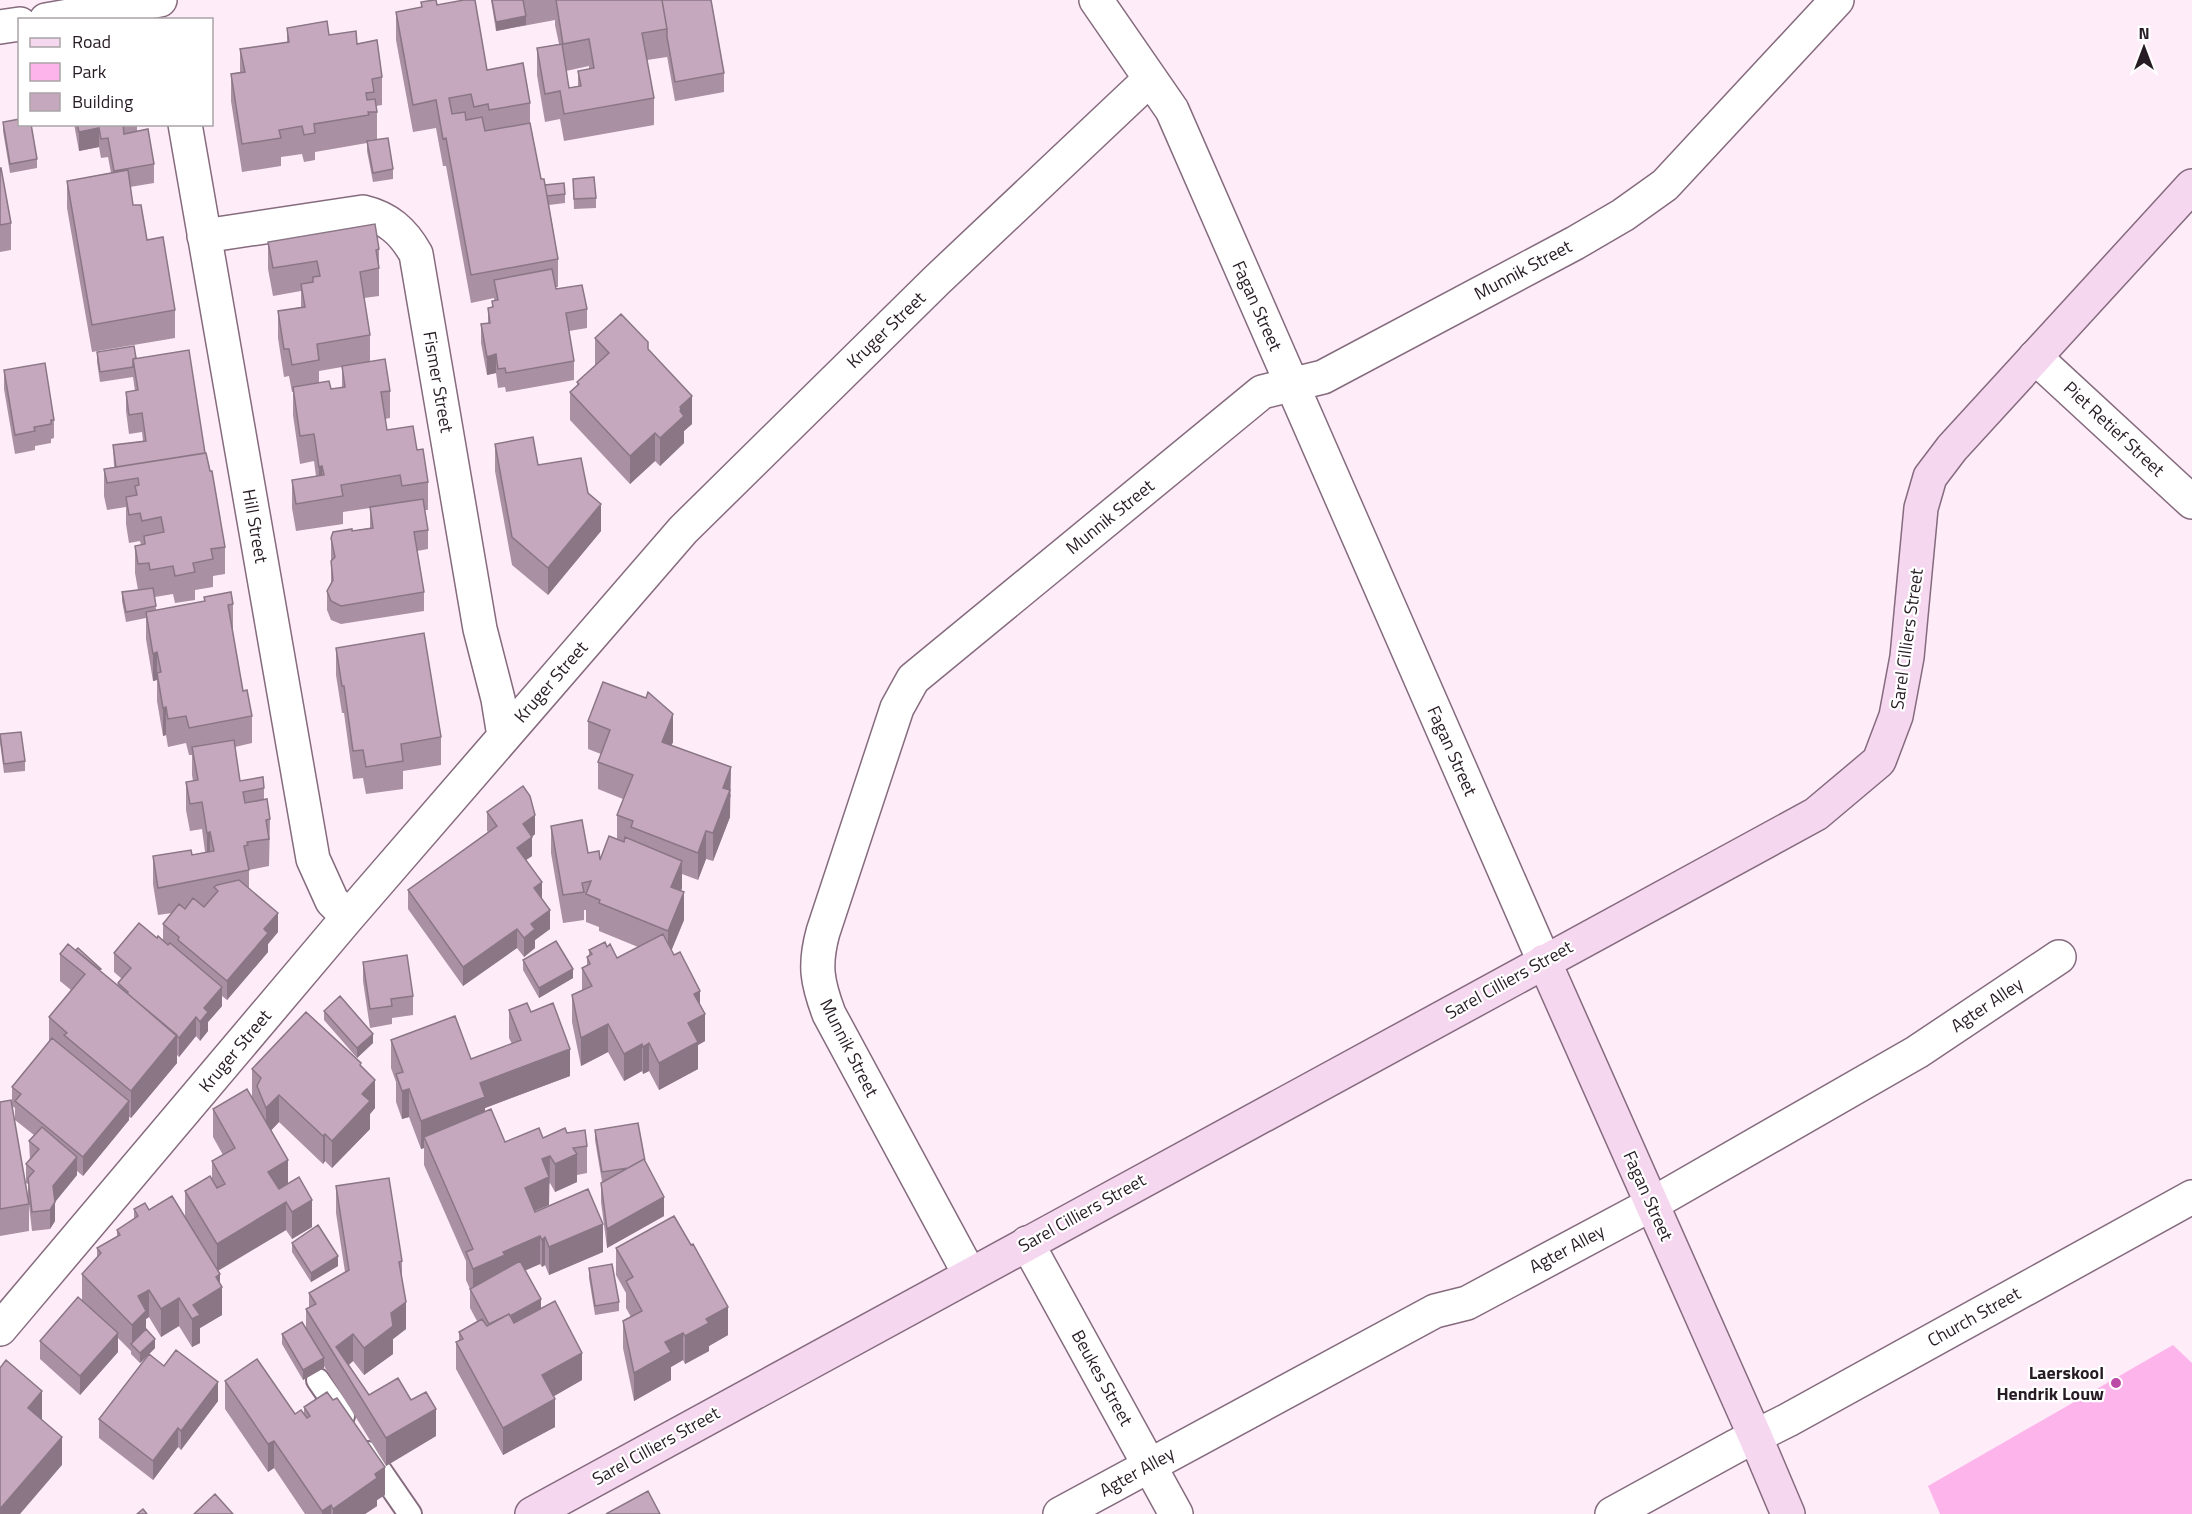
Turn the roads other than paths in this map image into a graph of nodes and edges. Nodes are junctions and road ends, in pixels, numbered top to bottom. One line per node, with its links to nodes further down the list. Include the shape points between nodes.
1 (162, 0): 4 (street); 5 (street)
2 (1096, 0): 8 (street, Fagan Street)
3 (1838, 0): 13 (street, Munnik Street, via 1665,185 1623,215 1323,377)
4 (58, 18)
5 (166, 18)
6 (18, 24): 7 (street)
7 (0, 27)
8 (1150, 79): 13 (street, Fagan Street, via 1172,110); 15 (street, Kruger Street, via 937,280 682,530)
9 (185, 126): 11 (street, Hill Street)
10 (2192, 186): 12 (street, Sarel Cilliers Street)
11 (204, 236): 15 (street, Fismer Street, via 363,212 380,216 407,238 416,254 480,629); 16 (street, Hill Street, via 313,859 332,901)
12 (2036, 357): 14 (street, Piet Retief Street); 18 (street, Sarel Cilliers Street, via 1952,447 1930,477 1921,508 1905,669 1896,716 1879,762 1816,814)
13 (1292, 385): 18 (street, Fagan Street); 22 (street, Munnik Street, via 1262,392 913,679 897,708 823,932 816,971 828,1014)
14 (2192, 502)
15 (504, 736): 16 (street, Kruger Street)
16 (348, 917): 23 (street, Kruger Street)
17 (2059, 957): 20 (street, Agter Alley, via 1917,1052)
18 (1544, 961): 20 (street, Fagan Street); 21 (street, Sarel Cilliers Street)
19 (2192, 1197): 25 (street, Church Street)
20 (1652, 1204): 25 (street, Fagan Street); 26 (street, Agter Alley, via 1467,1304 1435,1311)
21 (1027, 1243): 22 (street, Sarel Cilliers Street); 26 (street, Beukes Street)
22 (970, 1275): 28 (street, Sarel Cilliers Street)
23 (0, 1329)
24 (318, 1380): 27 (lane)
25 (1755, 1436): 31 (street, Church Street); 32 (street, Fagan Street)
26 (1149, 1466): 29 (street, Agter Alley); 30 (street, Beukes Street)
27 (410, 1514)
28 (532, 1514)
29 (1060, 1514)
30 (1176, 1514)
31 (1612, 1514)
32 (1788, 1514)

